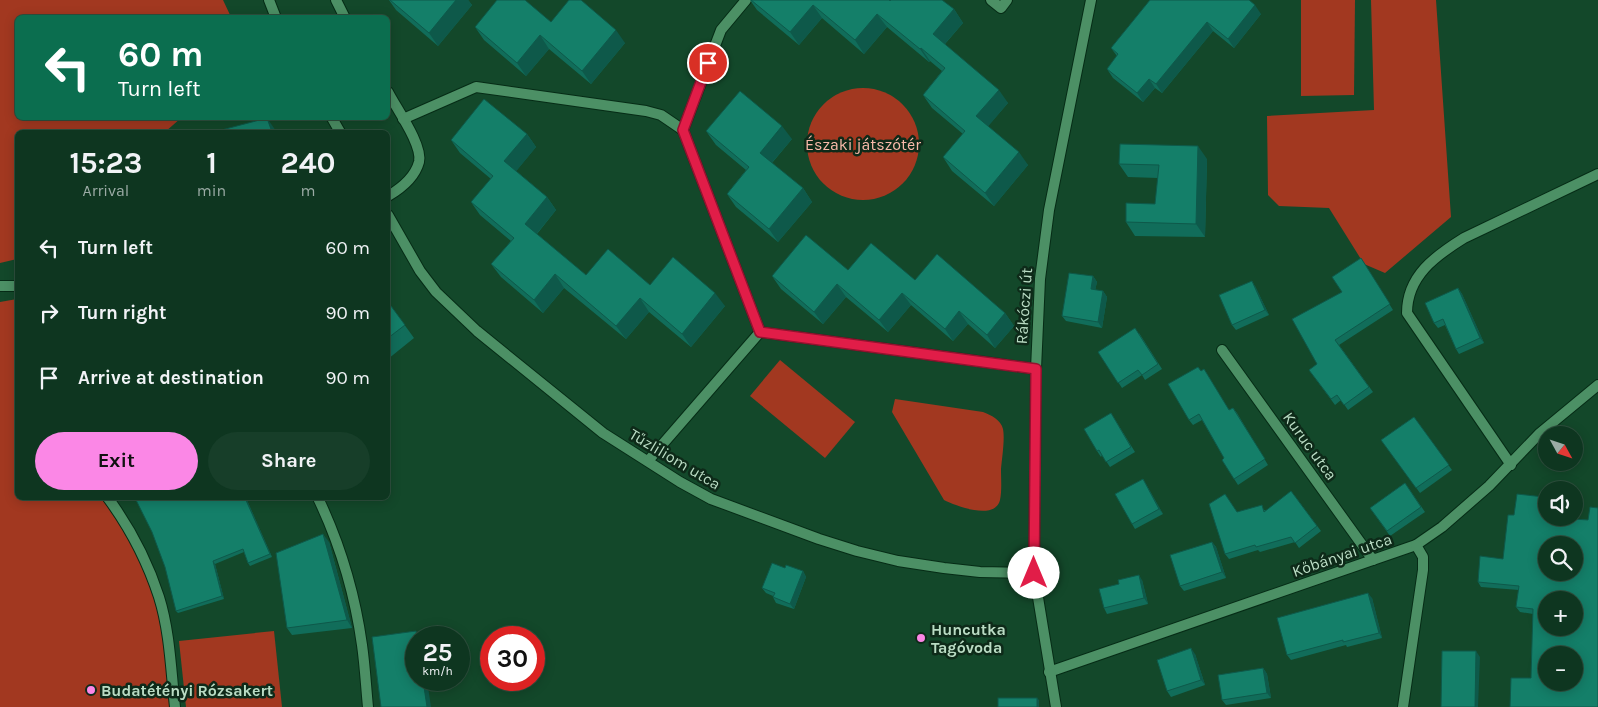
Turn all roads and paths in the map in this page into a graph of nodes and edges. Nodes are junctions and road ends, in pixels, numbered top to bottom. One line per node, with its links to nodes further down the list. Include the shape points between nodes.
1 (269, 0): 7 (street)
2 (336, 0): 8 (street)
3 (746, 0): 11 (street, via 721,30)
4 (992, 0): 5 (street, via 1000,8)
5 (1007, 0)
6 (1091, 0): 19 (street, Rákóczi út, via 1049,210 1040,279)
7 (275, 15)
8 (344, 15)
9 (390, 96): 10 (street)
10 (402, 119): 11 (street, via 476,87 646,110); 13 (street, via 418,148 419,162 400,189)
11 (683, 130): 17 (street)
12 (1598, 174): 22 (street, via 1446,249 1424,268 1407,300 1407,312)
13 (390, 195)
14 (390, 218): 21 (street, Tűzliliom utca, via 436,292 476,331 603,432)
15 (0, 286): 16 (street)
16 (15, 286)
17 (760, 332): 19 (street); 21 (street)
18 (1222, 350): 26 (street, Kuruc utca)
19 (1036, 369): 27 (street, Rákóczi út)
20 (1598, 385): 22 (street, Kőbányai utca, via 1540,432)
21 (648, 461): 27 (street, Tűzliliom utca, via 711,499 857,551 944,568)
22 (1510, 465): 25 (street, Kőbányai utca, via 1442,527)
23 (109, 500): 29 (street, via 144,557 160,598)
24 (319, 500): 30 (street, via 354,600)
25 (1416, 545): 26 (street, Kőbányai utca); 32 (street, via 1423,557 1423,570)
26 (1374, 560): 28 (street, Kőbányai utca)
27 (1034, 573): 28 (street, Rákóczi út)
28 (1049, 672): 31 (street, Rákóczi út)
29 (175, 707)
30 (368, 707)
31 (1056, 707)
32 (1403, 707)

